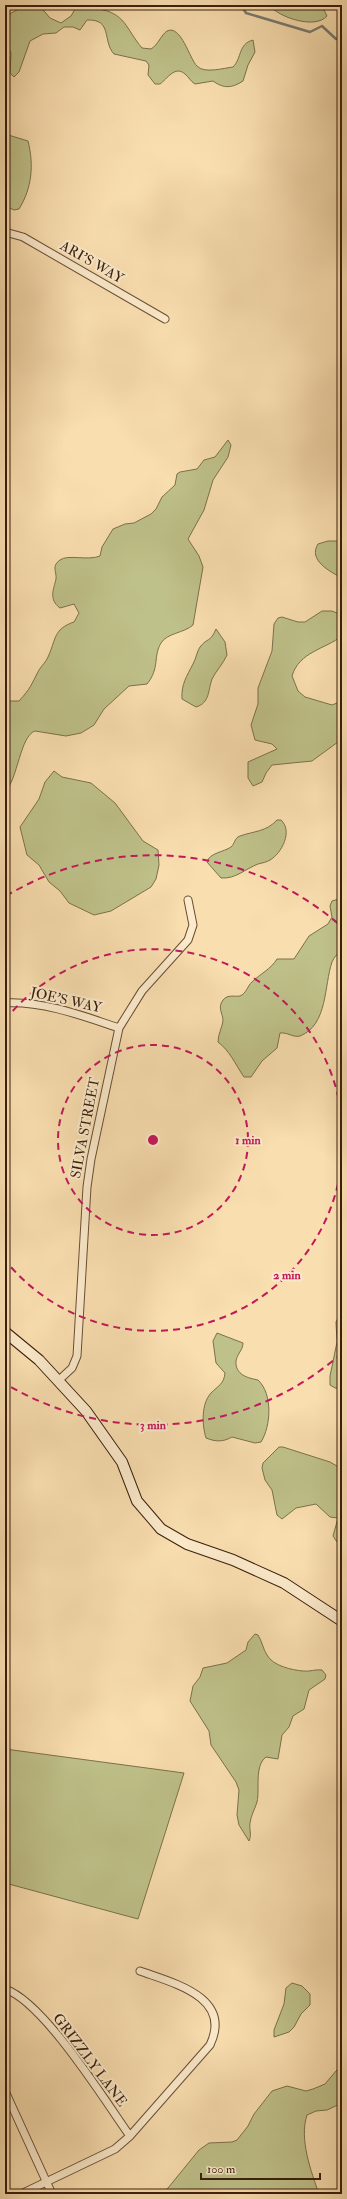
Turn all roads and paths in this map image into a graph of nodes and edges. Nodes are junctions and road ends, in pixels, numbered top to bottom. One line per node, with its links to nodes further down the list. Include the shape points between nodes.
1 (5, 232): 2 (street, ARI'S WAY, via 22,237)
2 (165, 319)
3 (188, 900): 5 (street, SILVA STREET, via 192,925 188,940 142,991)
4 (5, 1003): 5 (street, JOE'S WAY, via 35,1005 76,1014)
5 (120, 1028): 7 (street, SILVA STREET, via 90,1166 77,1356 72,1368)
6 (5, 1332): 7 (street, via 39,1360)
7 (58, 1381): 8 (street, via 86,1411 111,1445 122,1462 137,1501 161,1530 187,1544 234,1560 284,1582)
8 (342, 1621)
9 (140, 1971): 12 (street, via 194,1991 209,2007 216,2024 216,2032 210,2045)
10 (5, 1989): 12 (street, GRIZZLY LANE, via 34,2009 57,2034)
11 (5, 2091): 13 (street)
12 (130, 2136): 13 (street, via 115,2150)
13 (47, 2183): 14 (street); 15 (street)
14 (21, 2194)
15 (52, 2194)

